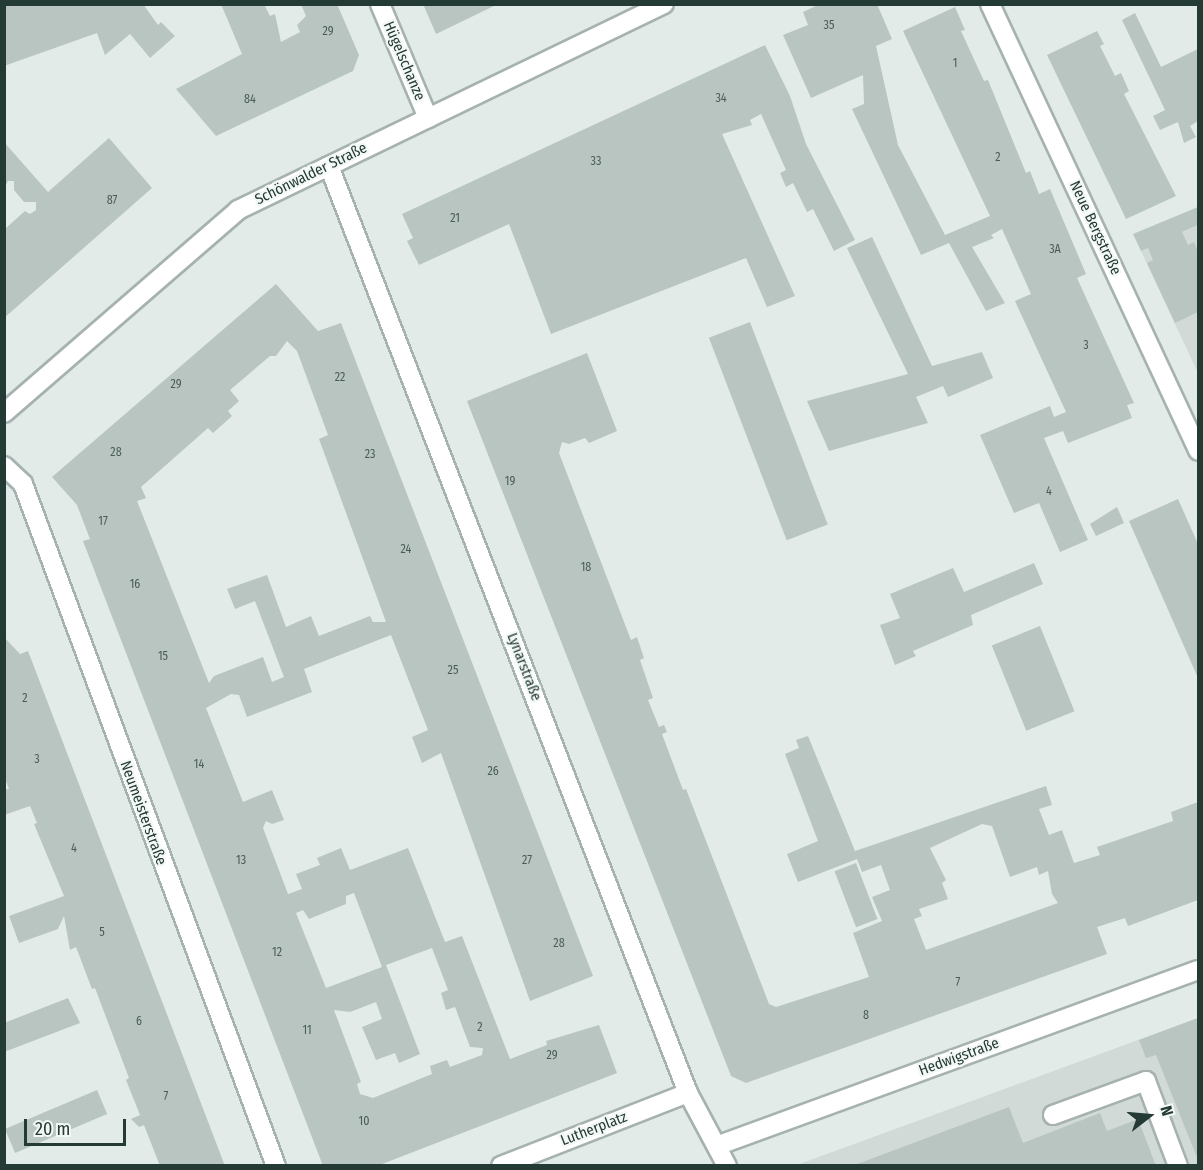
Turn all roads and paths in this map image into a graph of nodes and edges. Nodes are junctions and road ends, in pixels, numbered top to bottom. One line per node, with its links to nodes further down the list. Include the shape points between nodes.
1 (380, 4): 4 (street, Hügelschanze)
2 (664, 4): 4 (street, Schönwalder Straße)
3 (990, 4): 7 (street, Neue Bergstraße)
4 (428, 118): 5 (street, Schönwalder Straße)
5 (329, 166): 6 (street, Schönwalder Straße, via 238,210); 10 (street, Lynarstraße)
6 (4, 413)
7 (1198, 451)
8 (4, 466): 13 (street, Neumeisterstraße, via 23,484)
9 (1198, 970): 12 (street, Hedwigstraße)
10 (688, 1093): 12 (street, Lynarstraße); 14 (street, Lutherplatz)
11 (1053, 1115): 16 (street, via 1146,1081)
12 (719, 1145): 15 (street, Lynarstraße)
13 (276, 1166)
14 (501, 1166)
15 (727, 1166)
16 (1178, 1166)

